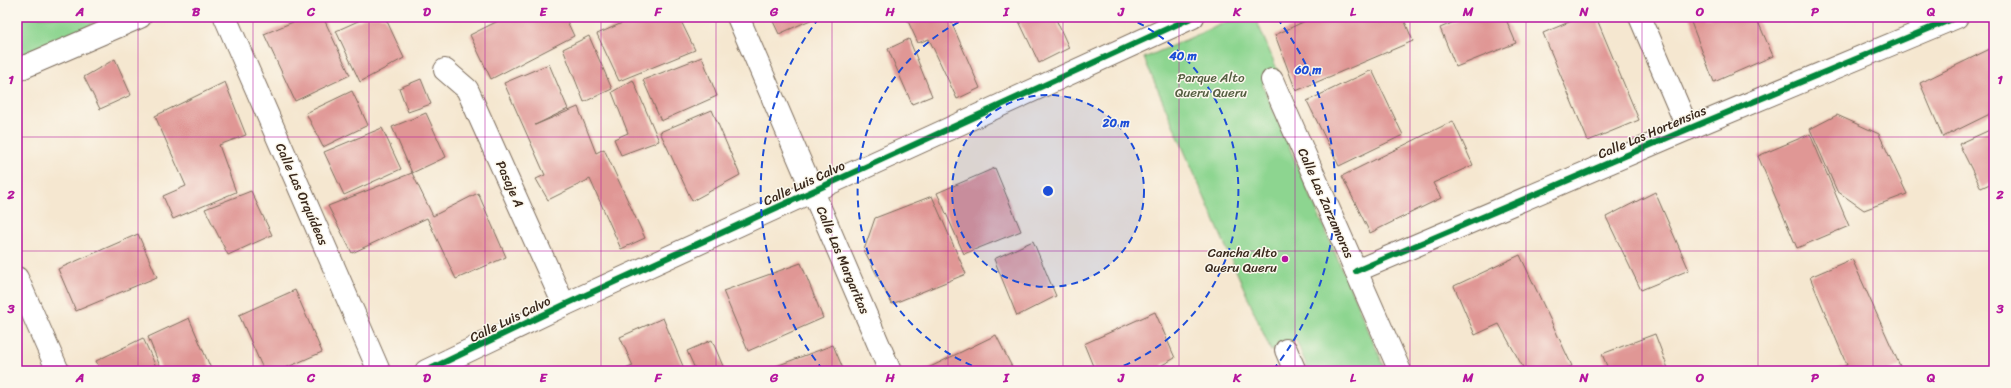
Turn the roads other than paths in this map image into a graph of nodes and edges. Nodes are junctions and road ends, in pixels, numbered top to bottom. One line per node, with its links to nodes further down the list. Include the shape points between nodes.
1 (140, 17): 7 (street)
2 (225, 17): 17 (street, Calle Las Orquídeas)
3 (738, 17): 11 (street, Calle Las Margaritas)
4 (1193, 17): 11 (street, Calle Luis Calvo)
5 (1640, 17): 10 (street)
6 (1957, 17): 10 (street, Calle Las Hortensias)
7 (17, 70)
8 (445, 70): 14 (street, Pasaje A, via 467,89)
9 (1272, 80): 12 (street, Calle Las Zarzamoras)
10 (1688, 128): 12 (street, Calle Las Hortensias)
11 (814, 190): 14 (street, Calle Luis Calvo); 19 (street, Calle Las Margaritas)
12 (1356, 271): 21 (street, Calle Las Zarzamoras)
13 (17, 278): 16 (street)
14 (564, 305): 18 (street, Calle Luis Calvo)
15 (1286, 350): 20 (street)
16 (58, 371)
17 (379, 371)
18 (426, 371)
19 (890, 371)
20 (1295, 371)
21 (1400, 371)

